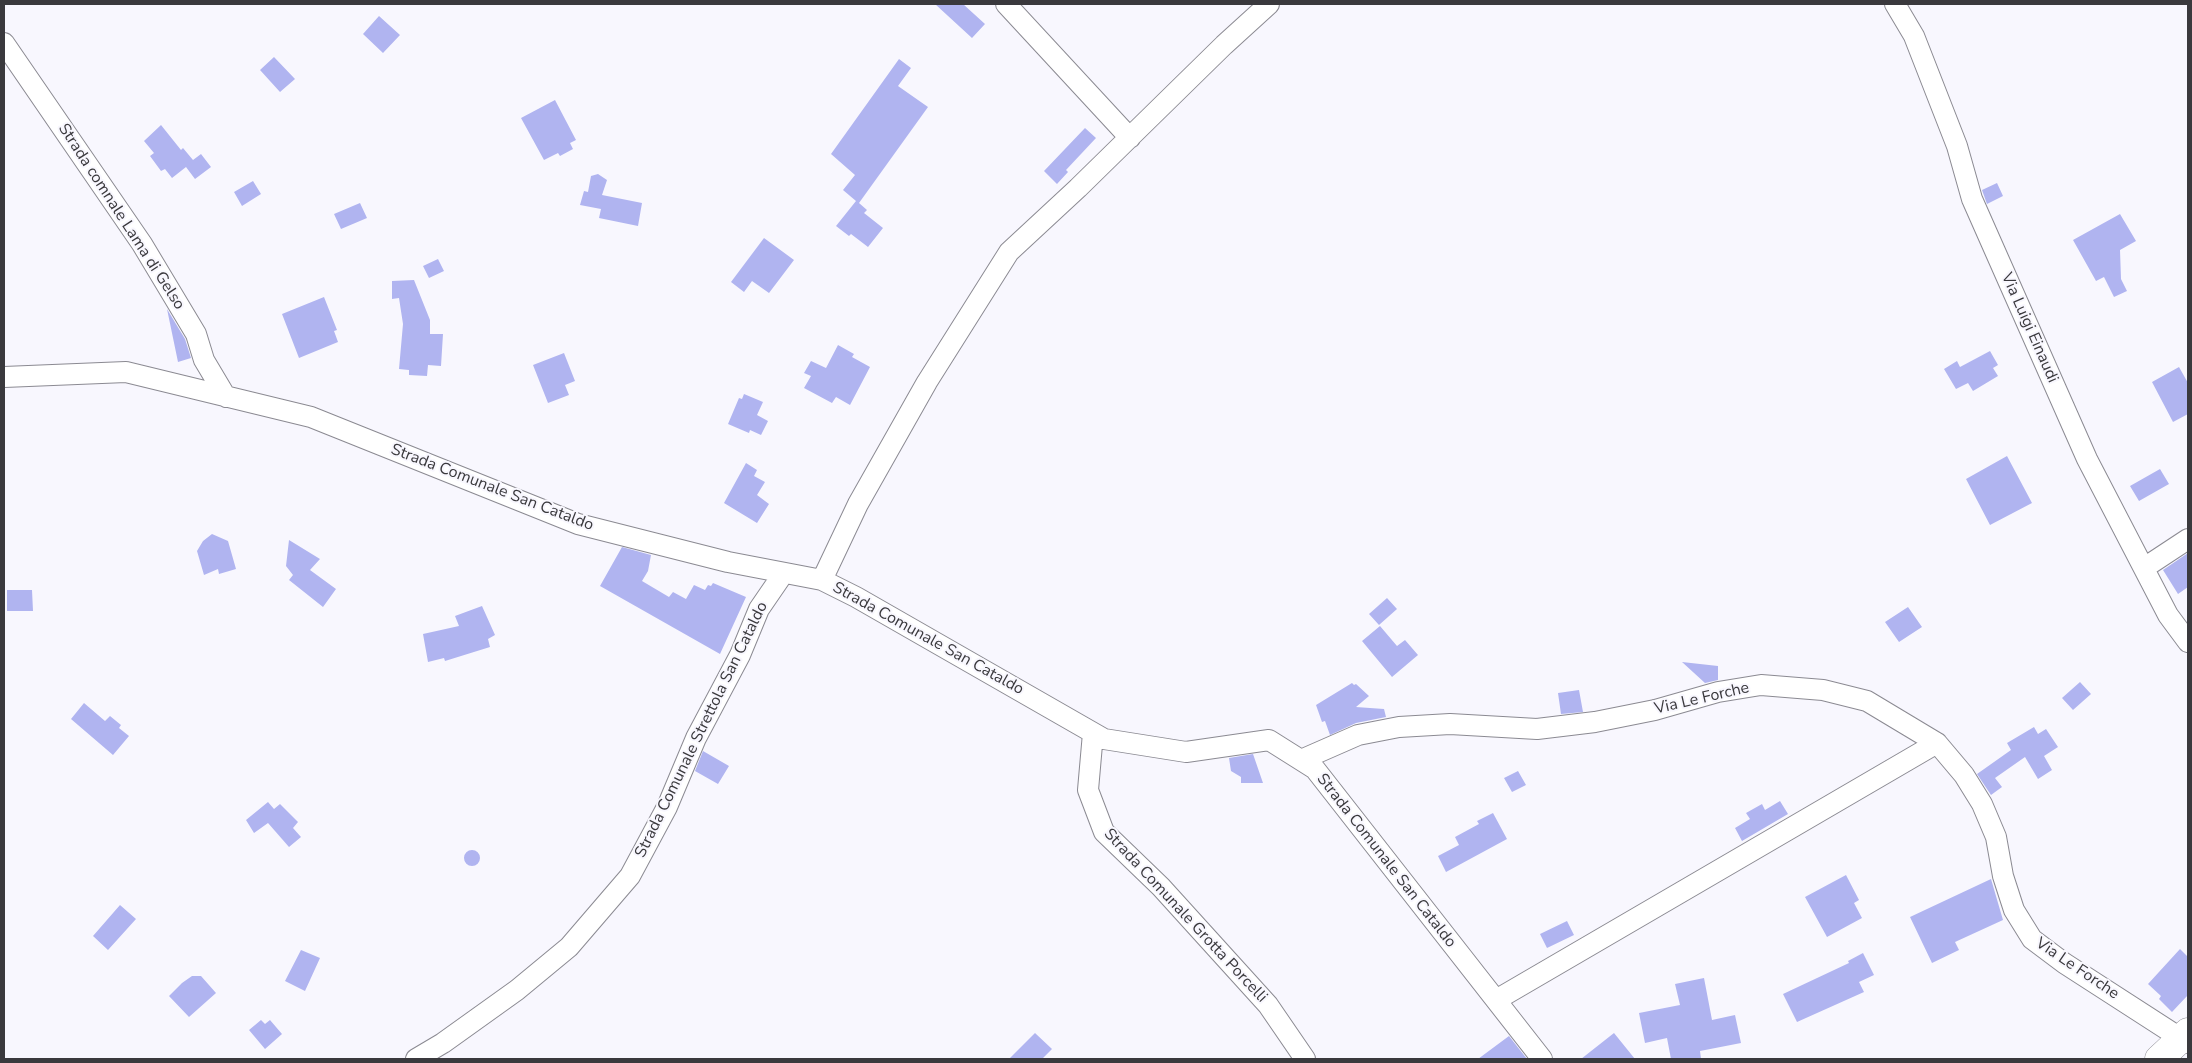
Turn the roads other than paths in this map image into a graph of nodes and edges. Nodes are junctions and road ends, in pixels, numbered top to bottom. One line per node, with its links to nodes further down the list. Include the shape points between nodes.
1 (1006, 4): 5 (street)
2 (1270, 4): 5 (street)
3 (1895, 4): 9 (street, Via Luigi Einaudi, via 1914,36 1958,146 1972,199 2083,450)
4 (4, 43): 7 (street, Strada comnale Lama di Gelso, via 146,251 196,334 204,360)
5 (1130, 138): 11 (street, via 1009,252 922,391 858,504)
6 (4, 378): 7 (street, Strada Comunale San Cataldo, via 126,372)
7 (226, 397): 10 (street, Strada Comunale San Cataldo, via 311,417 578,524)
8 (2188, 539): 9 (street)
9 (2144, 568): 12 (street, Via Luigi Einaudi, via 2168,615)
10 (783, 574): 11 (street, Strada Comunale San Cataldo); 18 (street, Strada Comunale Strettola San Cataldo, via 759,609 740,655 696,738 667,807 630,876 569,947 517,990 444,1043)
11 (822, 580): 13 (street, Strada Comunale San Cataldo)
12 (2188, 642)
13 (1093, 733): 15 (street, Strada Comunale San Cataldo, via 1104,739 1186,752 1269,740); 19 (street, Strada Comunale Grotta Porcelli, via 1088,790 1104,832 1161,887 1268,1005)
14 (1937, 743): 15 (street, Via Le Forche, via 1867,702 1823,690 1761,685 1718,692 1655,710 1595,722 1537,729 1450,724 1399,727 1358,735); 16 (street); 17 (street, Via Le Forche, via 1964,775 1982,804 1996,837 2003,876 2014,910 2032,938 2064,963)
15 (1301, 760): 16 (street, Strada Comunale San Cataldo, via 1315,769)
16 (1496, 1000): 20 (street, Strada Comunale San Cataldo)
17 (2186, 1038): 21 (main road)
18 (416, 1059)
19 (1305, 1059)
20 (1542, 1059)
21 (2158, 1059)

